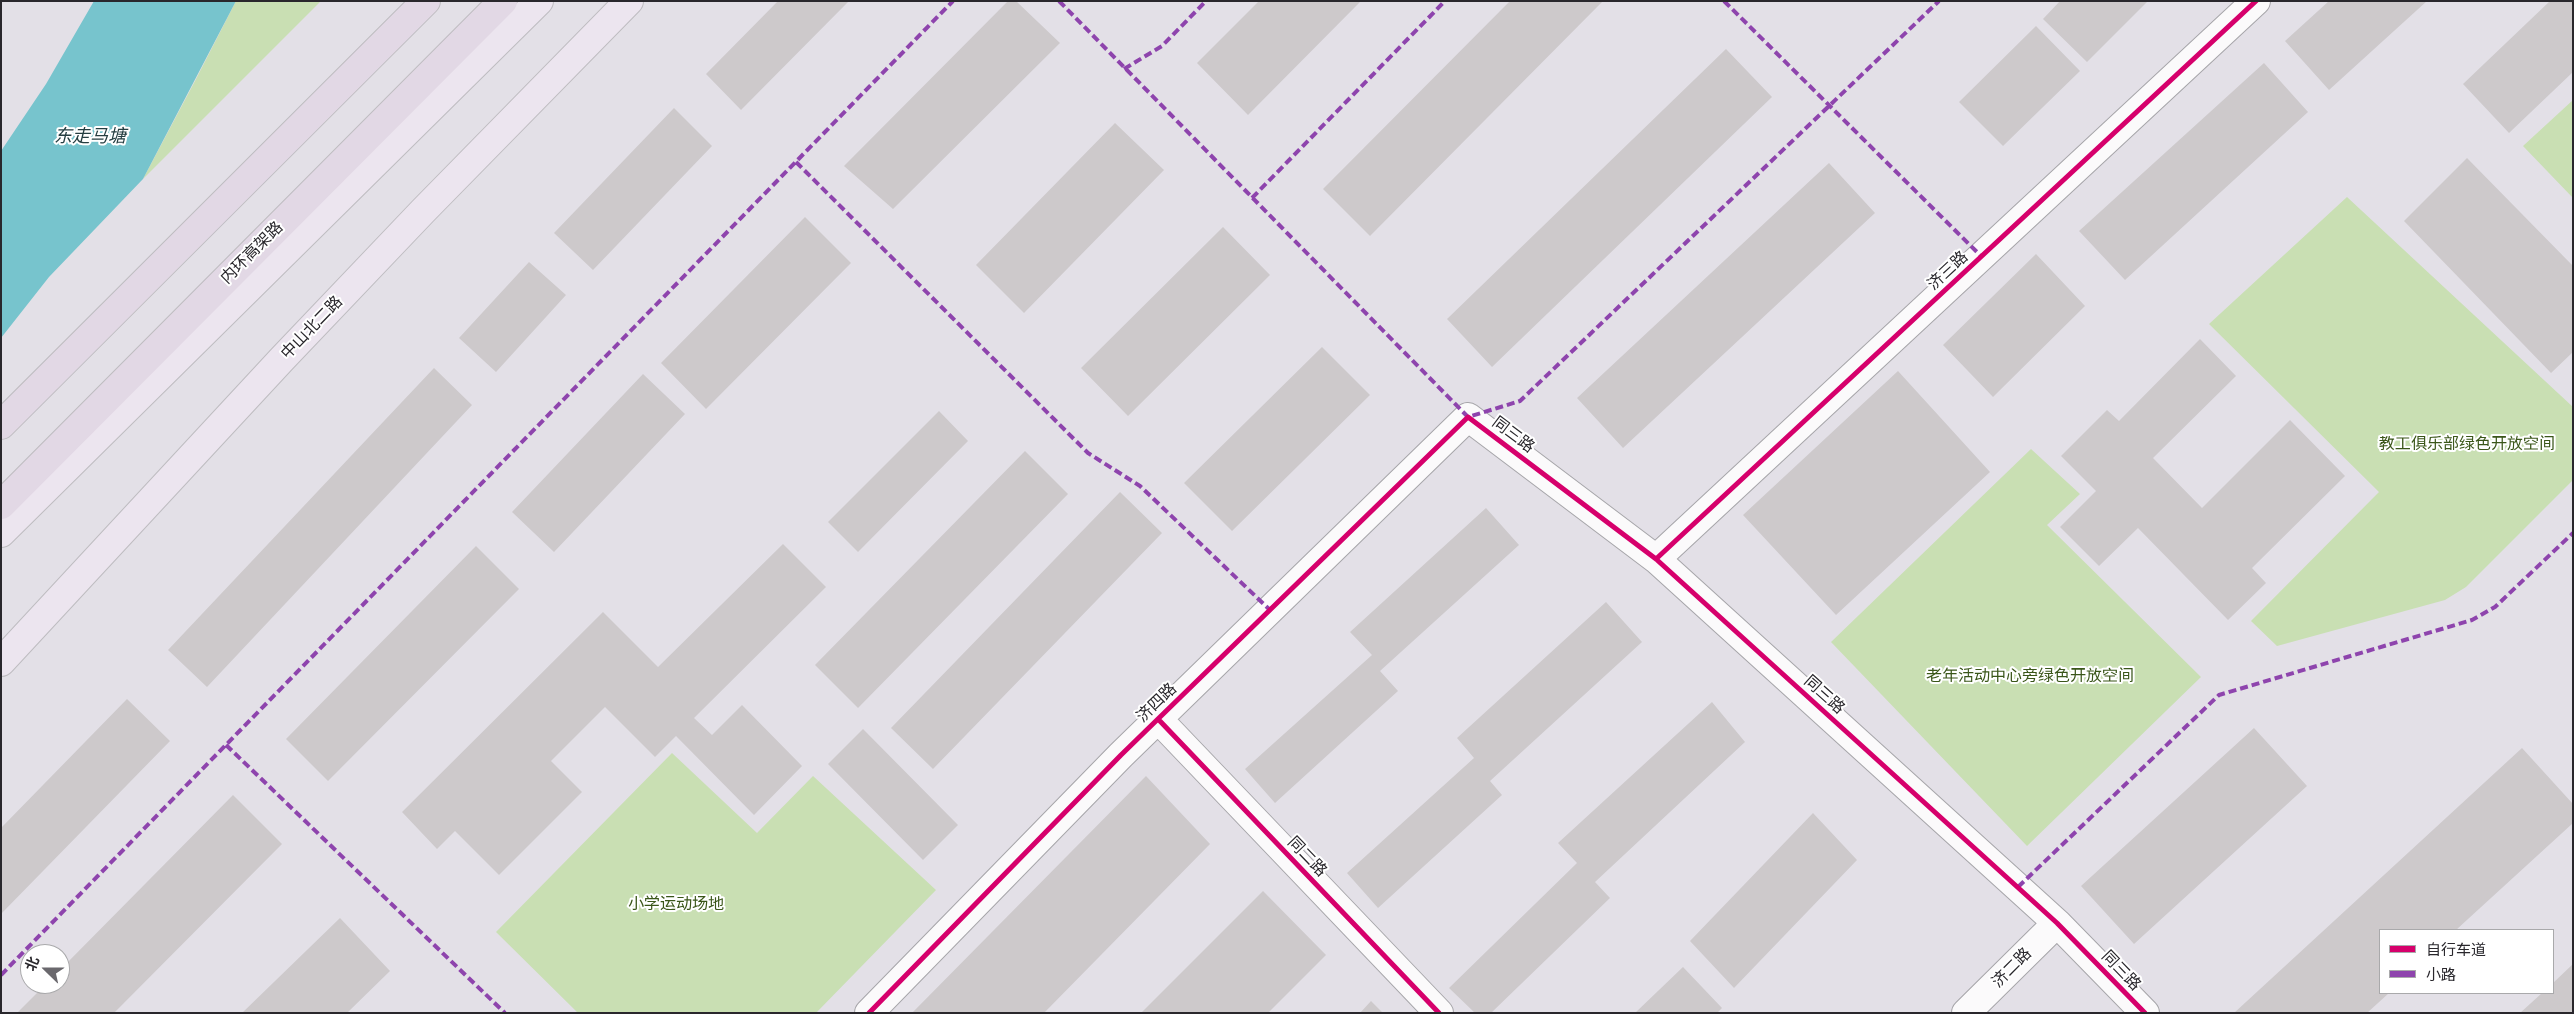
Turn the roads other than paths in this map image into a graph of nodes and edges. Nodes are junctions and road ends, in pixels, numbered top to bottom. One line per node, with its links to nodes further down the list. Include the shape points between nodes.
1 (426, 1): 7 (highway)
2 (504, 1): 8 (highway, 内环高架路)
3 (539, 1): 9 (main road)
4 (630, 1): 11 (main road, 中山北二路, via 282,359)
5 (2256, 1): 10 (street, 济三路)
6 (1468, 417): 10 (street, 同三路); 12 (street, 济四路)
7 (1, 425)
8 (1, 505)
9 (1, 533)
10 (1656, 559): 13 (street, 同三路)
11 (1, 662)
12 (1158, 719): 14 (street, 济四路); 15 (street, 同二路)
13 (2057, 923): 16 (street, 济二路); 17 (street, 同三路)
14 (869, 1013)
15 (1439, 1013)
16 (1966, 1013)
17 (2145, 1013)

